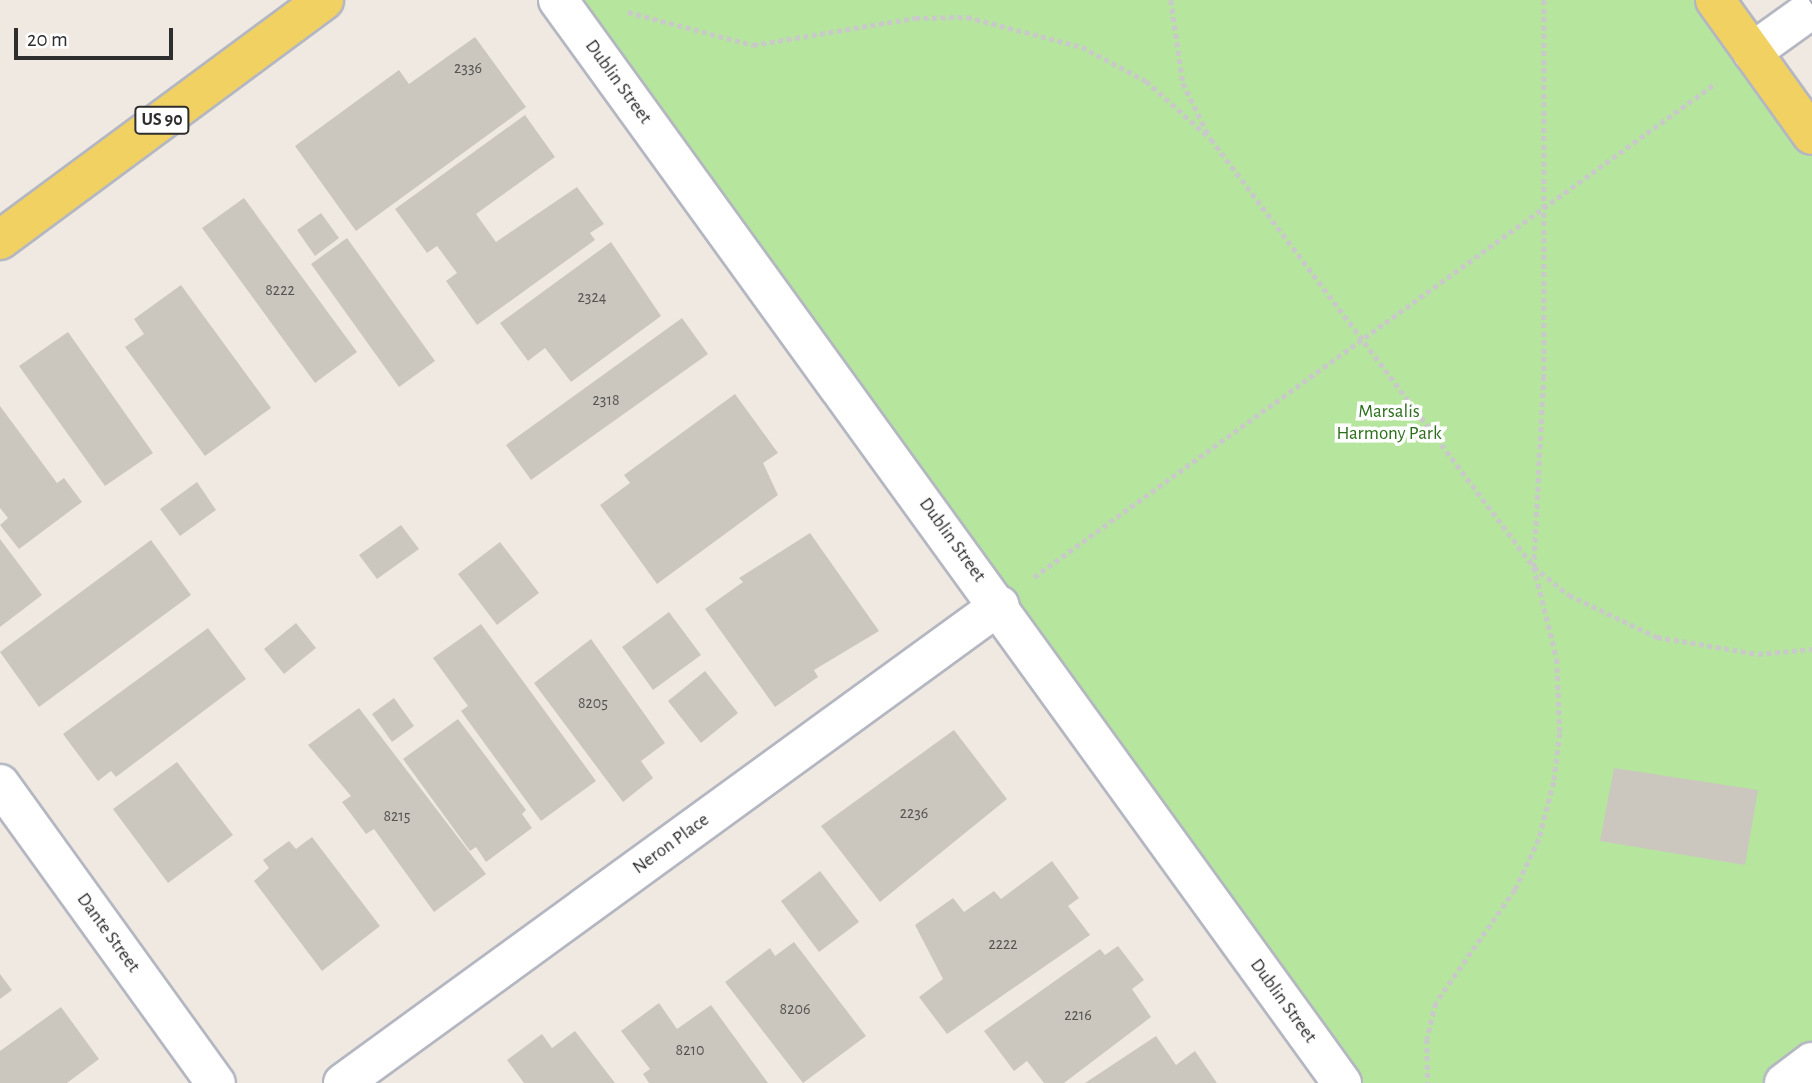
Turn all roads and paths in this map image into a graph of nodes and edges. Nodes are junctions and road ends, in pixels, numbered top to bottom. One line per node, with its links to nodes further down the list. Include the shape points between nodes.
1 (324, 0): 13 (main road, US 90)
2 (558, 0): 16 (street, Dublin Street)
3 (1171, 0): 11 (path, via 1183,83)
4 (1544, 0): 12 (path)
5 (1715, 0): 8 (main road)
6 (1812, 9): 8 (street)
7 (622, 10): 11 (path, via 753,45 915,18 967,17 1021,27 1082,47 1146,81)
8 (1752, 52): 10 (main road)
9 (1722, 78): 12 (path)
10 (1812, 135)
11 (1211, 139): 14 (path)
12 (1544, 207): 14 (path); 15 (path)
13 (0, 240)
14 (1360, 340): 15 (path); 16 (path)
15 (1534, 567): 17 (path, via 1599,612 1657,637 1758,654); 23 (path, via 1557,659 1560,733 1554,782 1539,839 1516,890 1436,1003 1427,1039)
16 (1014, 593): 21 (street, Neron Place); 22 (street, Dublin Street)
17 (1812, 649)
18 (0, 783): 20 (street, Dante Street)
19 (1812, 1062): 24 (street)
20 (216, 1083)
21 (343, 1083)
22 (1342, 1083)
23 (1428, 1083)
24 (1784, 1083)

